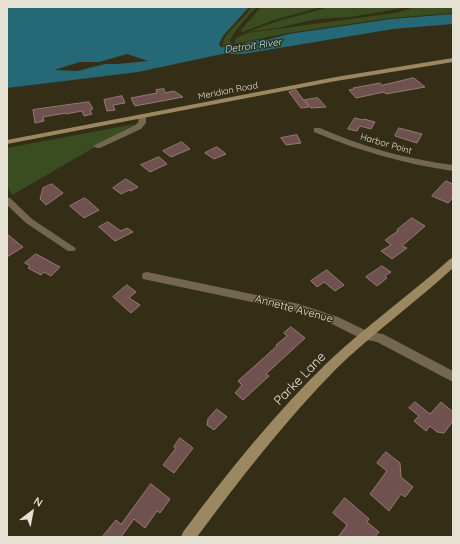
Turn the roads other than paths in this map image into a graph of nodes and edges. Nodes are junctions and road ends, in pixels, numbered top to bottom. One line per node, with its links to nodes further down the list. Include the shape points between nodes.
1 (453, 60): 2 (street, Meridian Road, via 351,76)
2 (142, 117): 4 (street, Meridian Road); 5 (street, via 142,123 138,127)
3 (317, 130): 6 (street, Harbor Point, via 379,153 413,162)
4 (7, 142)
5 (97, 146)
6 (453, 168)
7 (7, 200): 8 (street, via 29,221)
8 (71, 249)
9 (453, 262): 11 (street, Parke Lane)
10 (147, 276): 11 (street, Annette Avenue, via 299,308 334,320)
11 (366, 336): 12 (street, Annette Avenue, via 379,337); 13 (street, Parke Lane, via 292,408 224,489)
12 (453, 377)
13 (188, 537)

